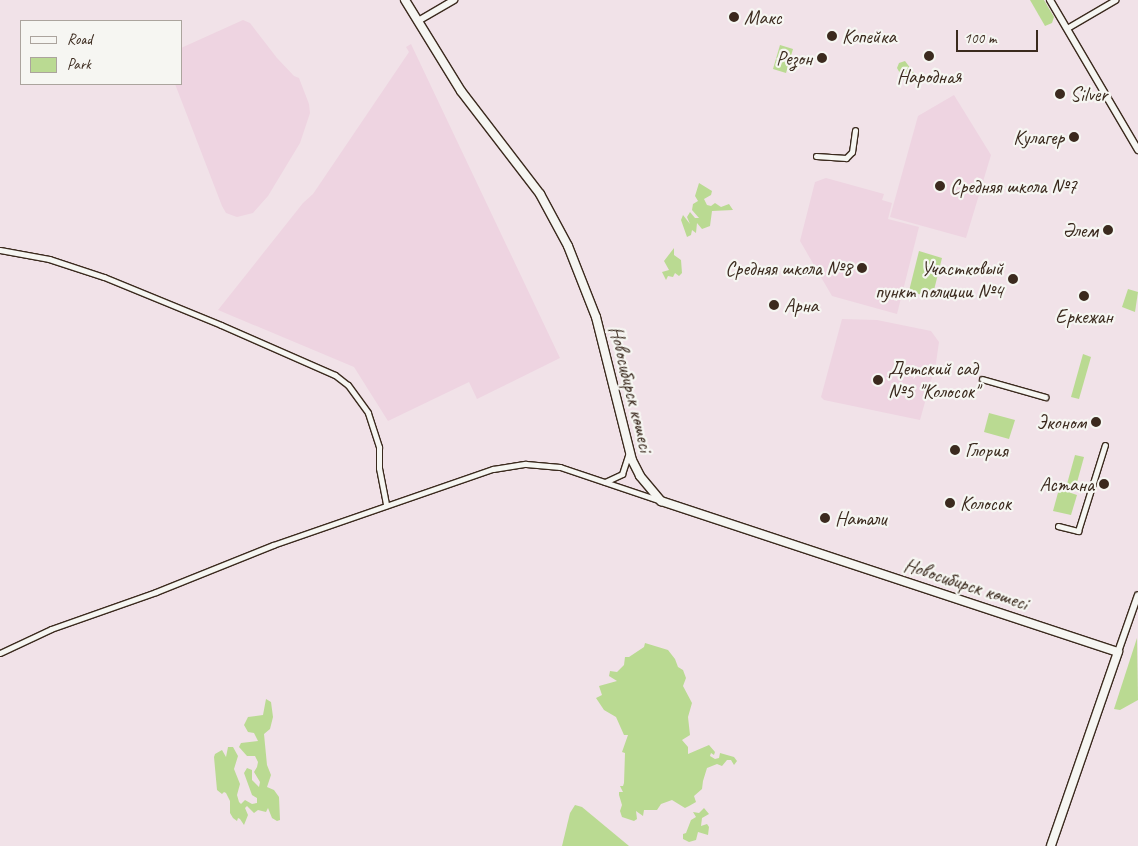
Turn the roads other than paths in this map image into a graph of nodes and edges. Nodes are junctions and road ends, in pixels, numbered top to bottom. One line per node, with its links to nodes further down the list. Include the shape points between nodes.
1 (405, 0): 5 (main road, Новосибирск көшесі)
2 (454, 0): 5 (street)
3 (1050, 0): 6 (street)
4 (1115, 0): 6 (street)
5 (418, 21): 14 (main road, Новосибирск көшесі, via 461,91 528,176 568,246 596,317)
6 (1067, 28): 8 (street)
7 (855, 130): 9 (street, via 852,152 846,158)
8 (1138, 150)
9 (816, 156)
10 (0, 250): 17 (street, via 49,259 104,277 335,375 354,391 368,413 379,447 380,477)
11 (982, 379): 12 (street)
12 (1045, 397)
13 (1105, 445): 18 (street, via 1078,532)
14 (629, 452): 15 (street, via 622,474); 16 (main road, Новосибирск көшесі, via 640,476)
15 (605, 482): 16 (street); 17 (street, via 560,467 516,465 482,472)
16 (661, 501): 20 (main road, Новосибирск көшесі)
17 (386, 505): 21 (street, via 51,629)
18 (1058, 526)
19 (1138, 594): 20 (street)
20 (1118, 652): 22 (main road)
21 (0, 653)
22 (1051, 846)

